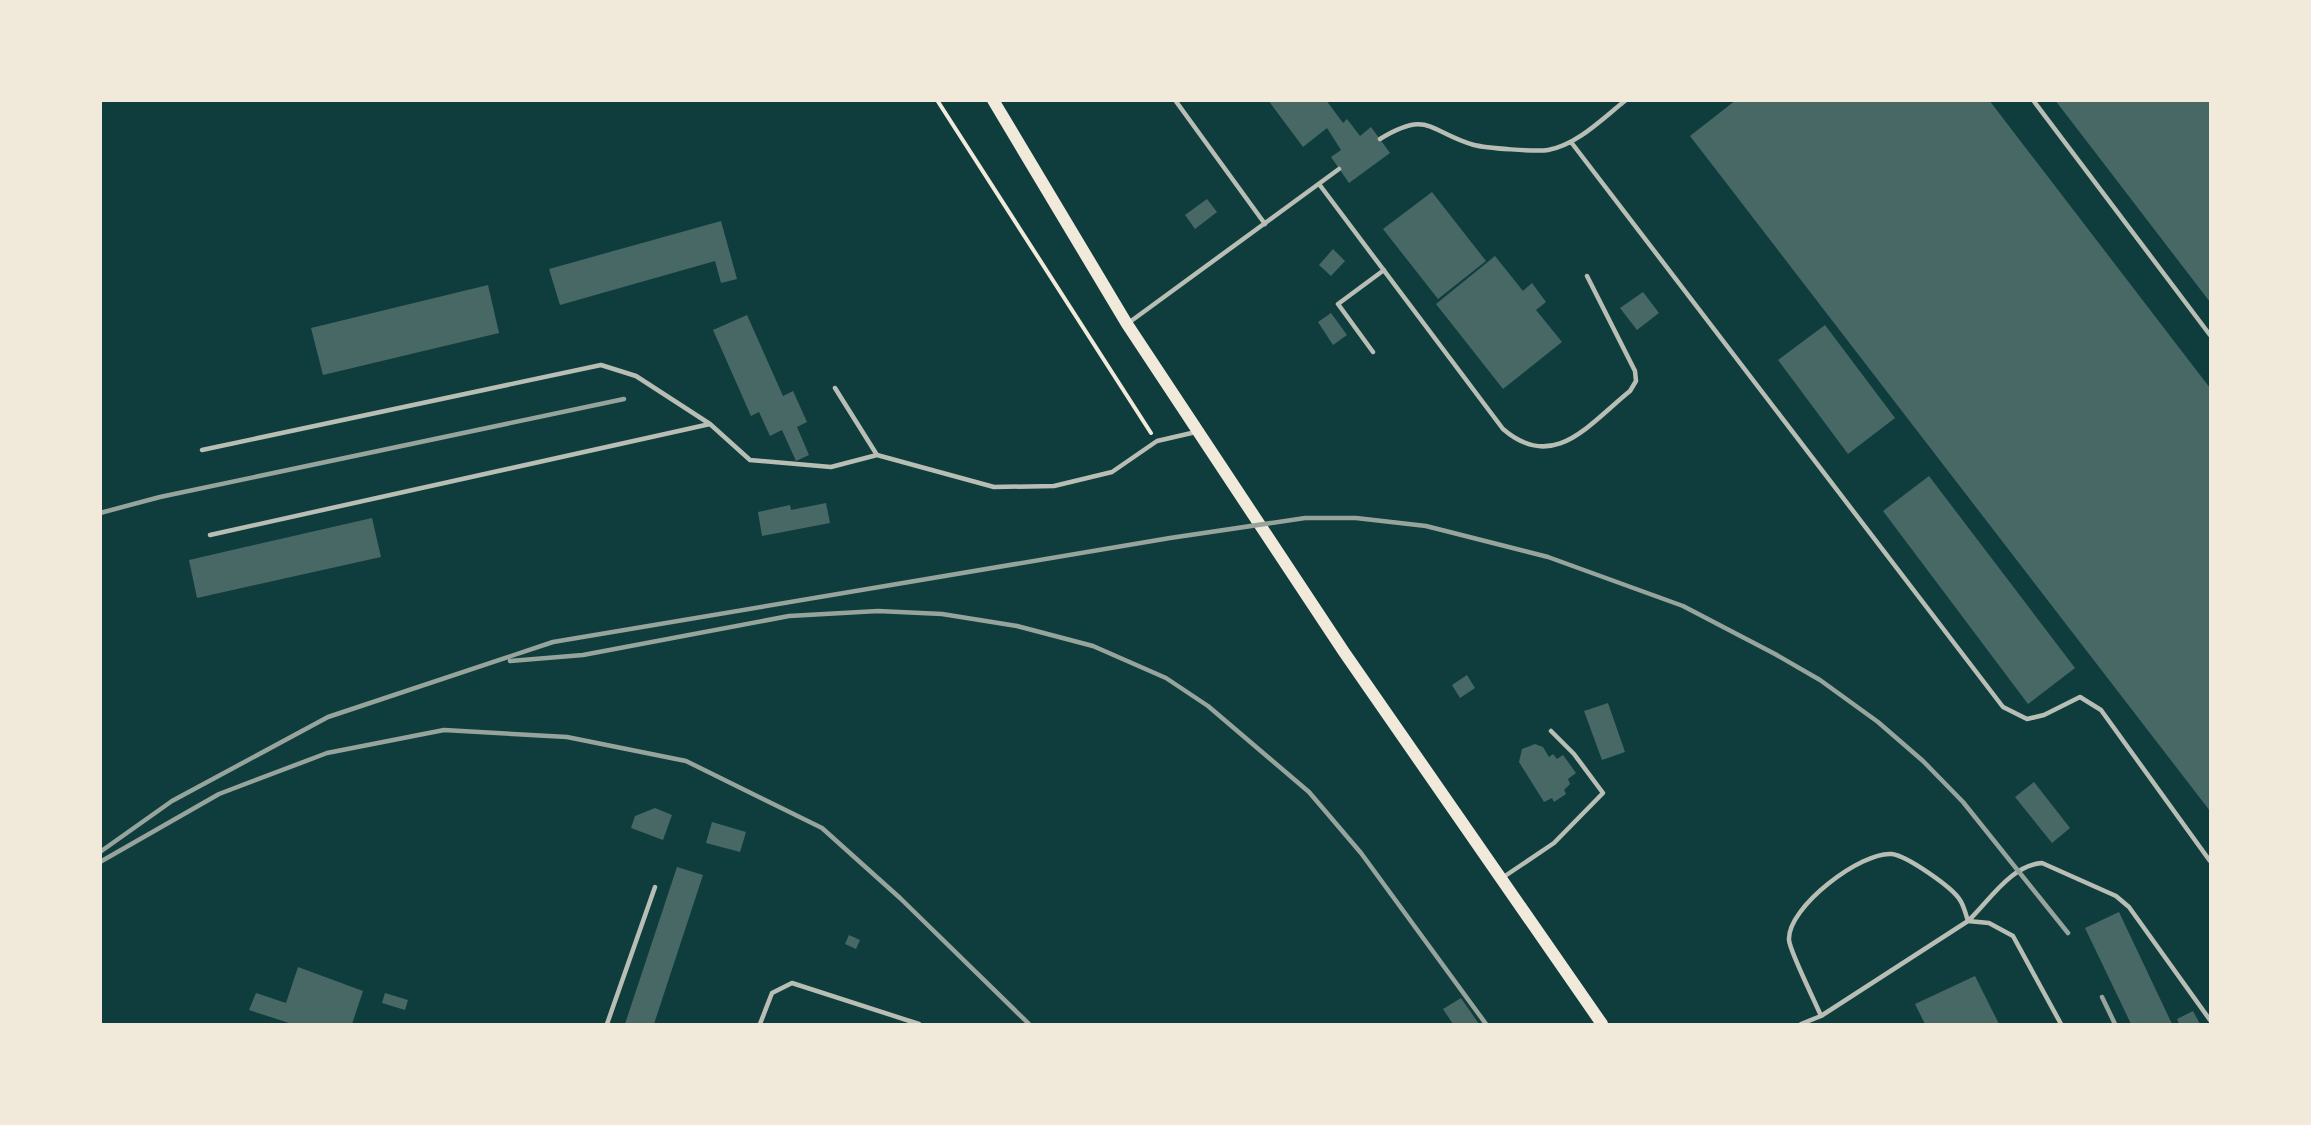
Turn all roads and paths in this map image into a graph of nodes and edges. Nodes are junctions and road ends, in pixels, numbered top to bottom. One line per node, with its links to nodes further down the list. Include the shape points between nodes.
1 (937, 100): 19 (path)
2 (993, 100): 13 (main road)
3 (1175, 100): 10 (lane)
4 (1626, 100): 7 (lane)
5 (2033, 100): 14 (lane)
6 (1380, 140): 7 (lane, via 1401,126 1426,123 1475,145 1547,150)
7 (1571, 142): 24 (lane, via 2003,707 2027,719 2080,697 2101,710)
8 (1340, 169): 9 (lane)
9 (1319, 184): 10 (lane); 11 (lane)
10 (1265, 224): 13 (lane)
11 (1384, 270): 12 (lane, via 1503,429 1519,443 1540,448 1563,445 1630,391 1636,381 1635,370); 15 (lane, via 1338,304)
12 (1587, 276)
13 (1127, 324): 18 (main road)
14 (2211, 335)
15 (1372, 352)
16 (835, 388): 21 (lane)
17 (710, 424): 20 (lane, via 636,376 601,364); 21 (lane, via 750,460 831,467); 22 (lane)
18 (1198, 432): 19 (lane); 25 (main road, via 1344,652)
19 (1157, 441): 21 (lane, via 1112,472 1054,486 994,487)
20 (202, 450)
21 (877, 455)
22 (210, 535)
23 (1551, 731): 25 (lane, via 1603,793 1554,843)
24 (2211, 861)
25 (1502, 878): 33 (main road)
26 (655, 887): 30 (lane)
27 (1968, 921): 28 (lane); 28 (lane, via 1960,899 1927,871 1893,854 1869,857 1812,896 1794,918 1789,940); 29 (lane, via 2018,870 2042,863 2116,896 2129,906); 35 (lane, via 1989,923 2013,936)
28 (1821, 1016): 34 (lane)
29 (2211, 1020)
30 (607, 1024)
31 (760, 1024): 32 (lane, via 772,993 792,983)
32 (918, 1024)
33 (1602, 1024)
34 (1801, 1024)
35 (2061, 1024)

